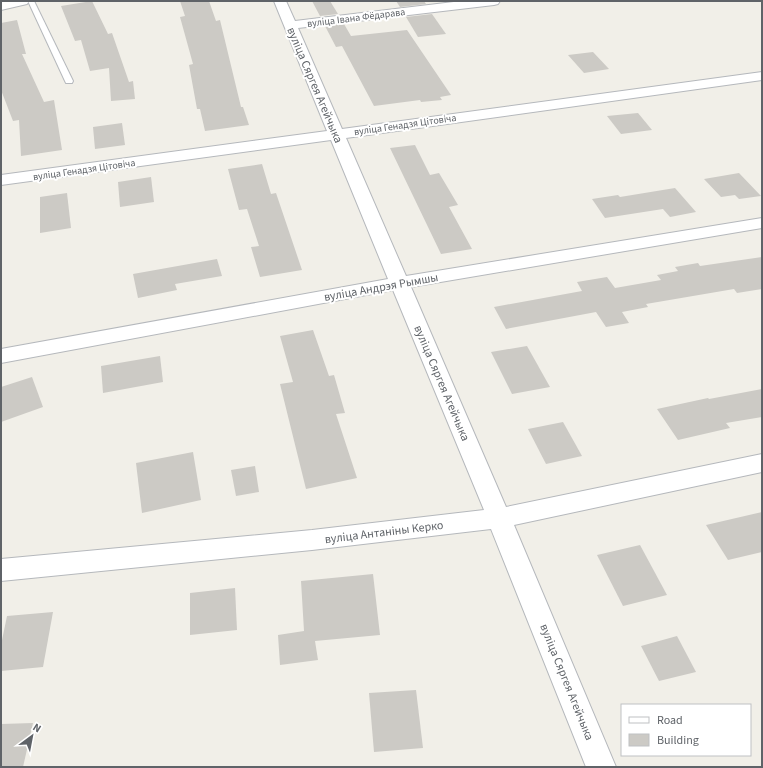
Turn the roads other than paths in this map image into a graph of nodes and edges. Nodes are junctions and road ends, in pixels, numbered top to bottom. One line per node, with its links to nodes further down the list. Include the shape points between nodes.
1 (23, 1): 5 (street)
2 (30, 1): 8 (lane)
3 (280, 1): 6 (street, вуліца Сяргея Агейчыка)
4 (494, 1): 6 (street, вуліца Івана Фёдарава)
5 (1, 6)
6 (290, 25): 9 (street, вуліца Сяргея Агейчыка)
7 (762, 76): 9 (street, вуліца Генадзя Цітовіча)
8 (69, 81)
9 (336, 134): 10 (street, вуліца Генадзя Цітовіча); 12 (street, вуліца Сяргея Агейчыка)
10 (1, 180)
11 (762, 223): 12 (street, вуліца Андрэя Рымшы)
12 (400, 283): 13 (street, вуліца Андрэя Рымшы); 15 (street, вуліца Сяргея Агейчыка)
13 (1, 356)
14 (762, 463): 15 (street, вуліца Антаніны Керко)
15 (499, 518): 16 (street, вуліца Антаніны Керко, via 312,540); 17 (street, вуліца Сяргея Агейчыка)
16 (1, 570)
17 (601, 767)

